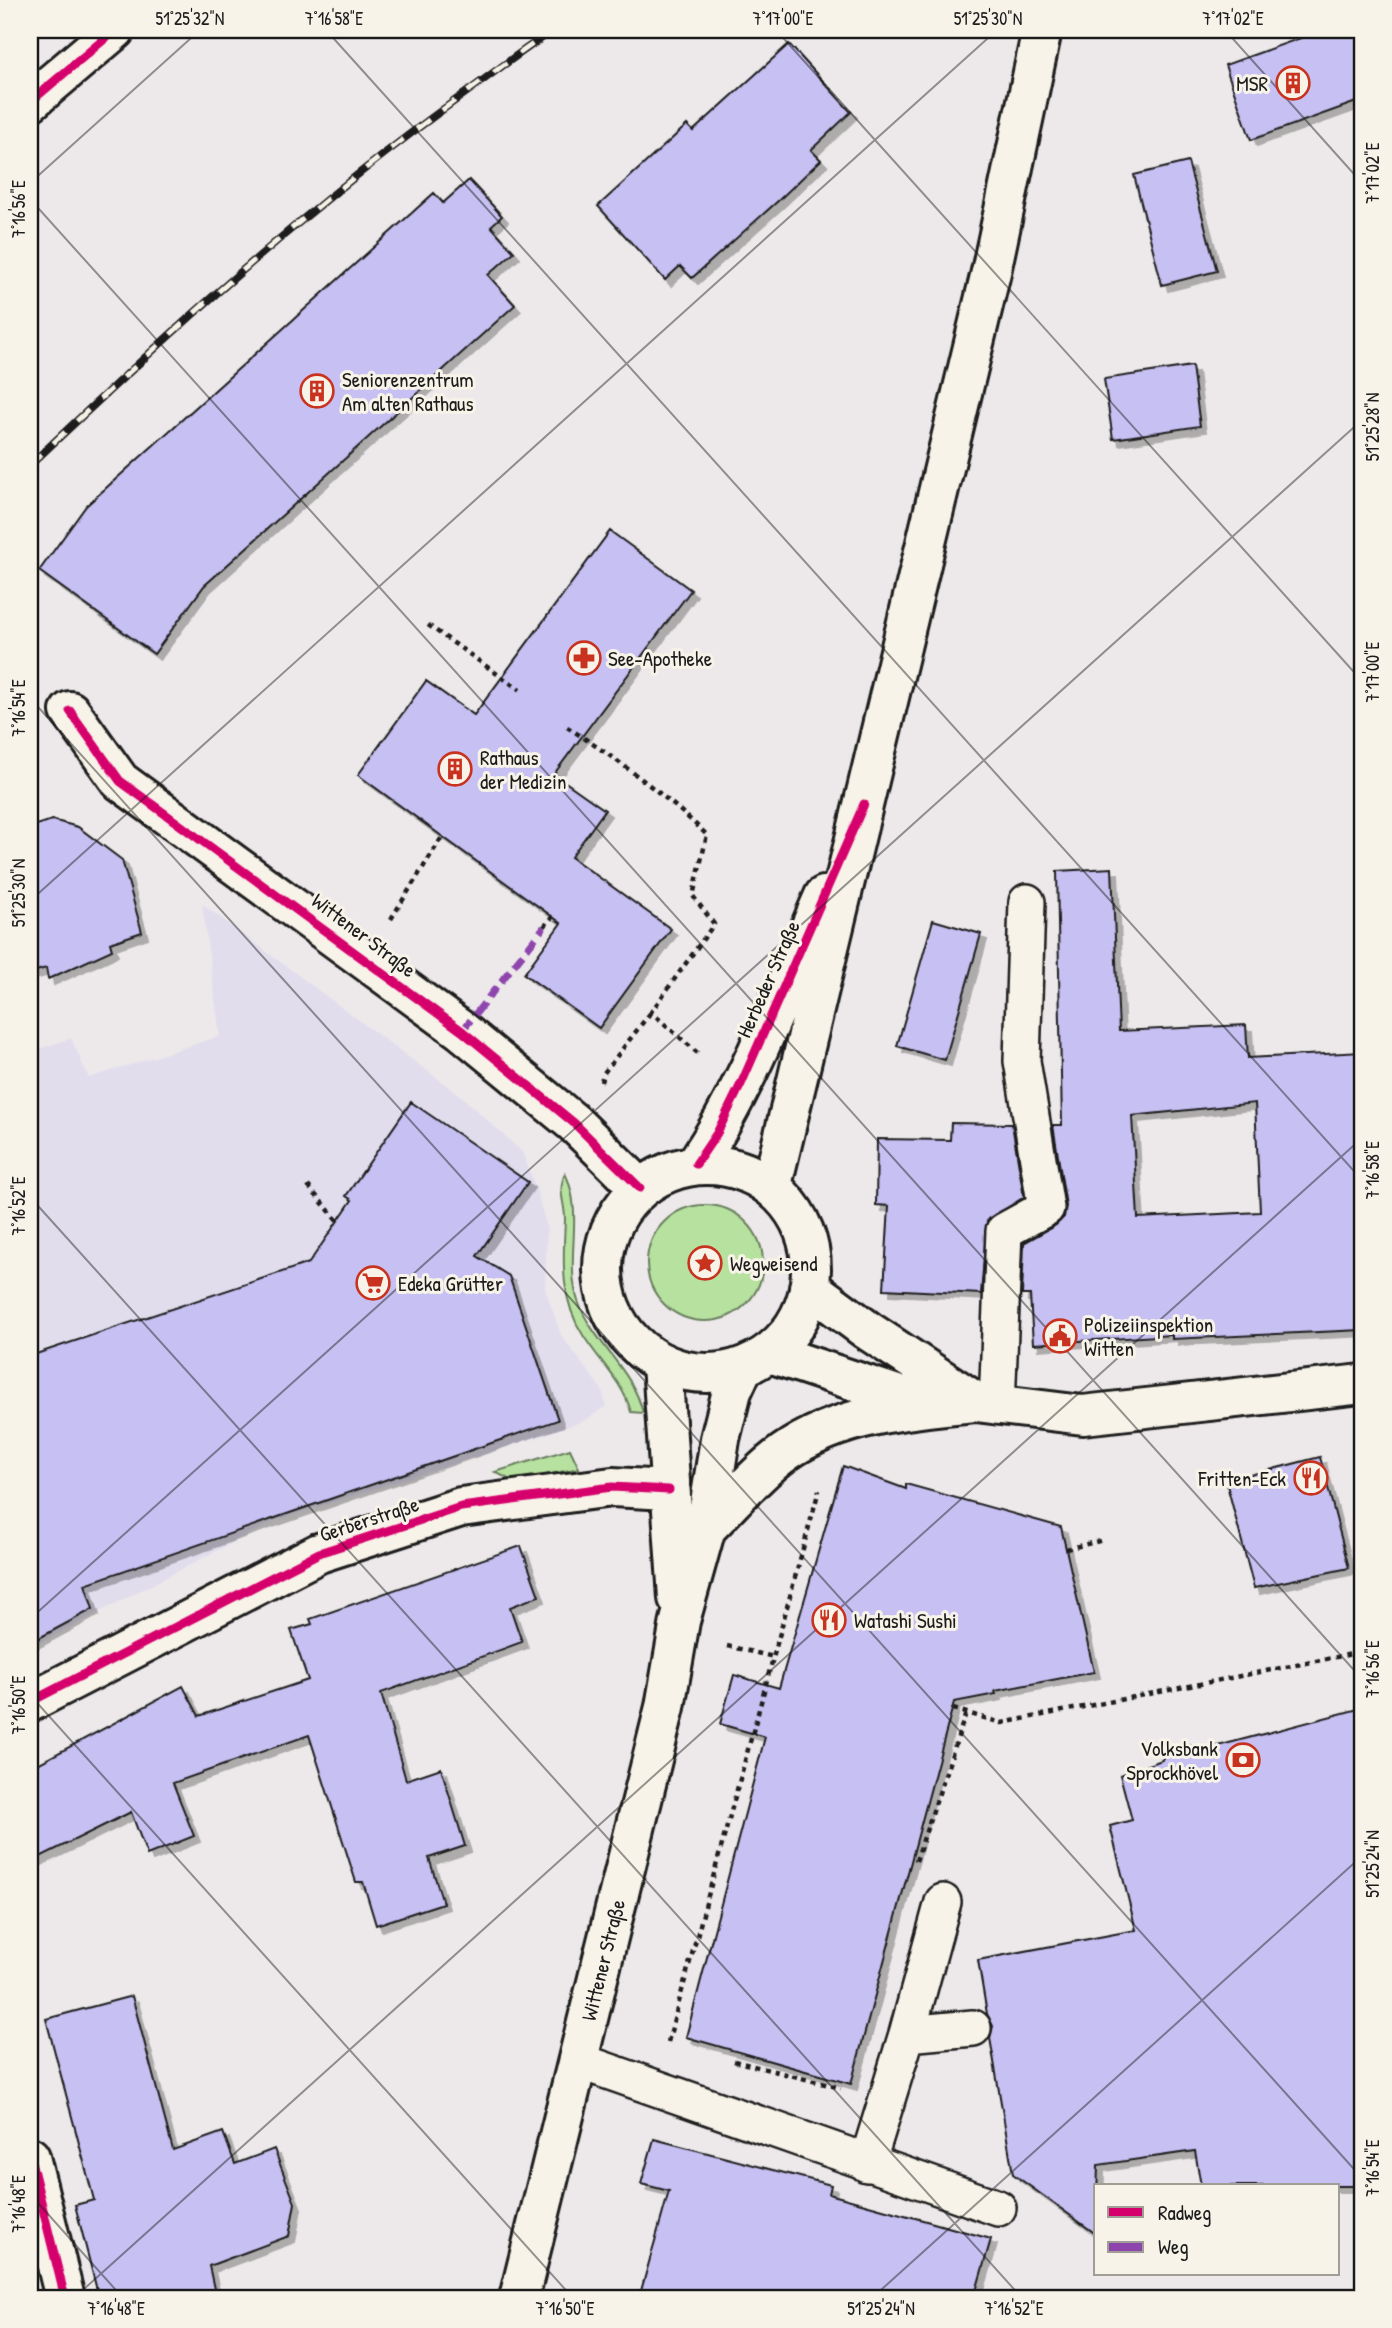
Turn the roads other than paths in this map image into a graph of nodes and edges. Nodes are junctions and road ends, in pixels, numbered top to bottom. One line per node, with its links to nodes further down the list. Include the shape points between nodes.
1 (115, 30): 3 (main road)
2 (1042, 30): 5 (main road)
3 (30, 103)
4 (70, 711): 9 (main road, Wittener Straße, via 120,781 367,958 517,1075)
5 (864, 804): 7 (main road, Herbeder Straße, via 742,1082); 8 (main road)
6 (1027, 902): 14 (lane, via 1022,1062 1046,1208 1004,1231)
7 (696, 1164): 8 (main road, via 736,1168); 9 (main road, via 666,1172)
8 (772, 1185): 10 (main road, via 793,1207 807,1235 812,1263)
9 (640, 1188): 12 (main road, via 613,1226 605,1247 603,1282 613,1316 634,1344)
10 (809, 1287): 11 (main road, via 795,1327); 14 (main road, via 867,1330)
11 (756, 1360): 12 (main road, via 696,1373); 15 (main road); 17 (main road, Wittener Straße, via 732,1391)
12 (662, 1364): 16 (main road, Wittener Straße)
13 (1362, 1384): 14 (main road, via 1083,1415)
14 (986, 1404): 15 (main road)
15 (930, 1406): 17 (main road, via 831,1426 784,1453)
16 (668, 1490): 18 (main road, Wittener Straße); 19 (main road, Gerberstraße, via 612,1487 461,1507 319,1553)
17 (706, 1528): 18 (main road, Wittener Straße)
18 (680, 1621): 23 (main road, Wittener Straße, via 665,1707)
19 (30, 1702)
20 (943, 1902): 22 (lane)
21 (973, 2028): 22 (lane)
22 (907, 2034): 25 (lane)
23 (579, 2061): 25 (lane); 28 (main road, Wittener Straße)
24 (30, 2157): 27 (main road)
25 (867, 2164): 26 (lane)
26 (998, 2208)
27 (65, 2298)
28 (519, 2298)

